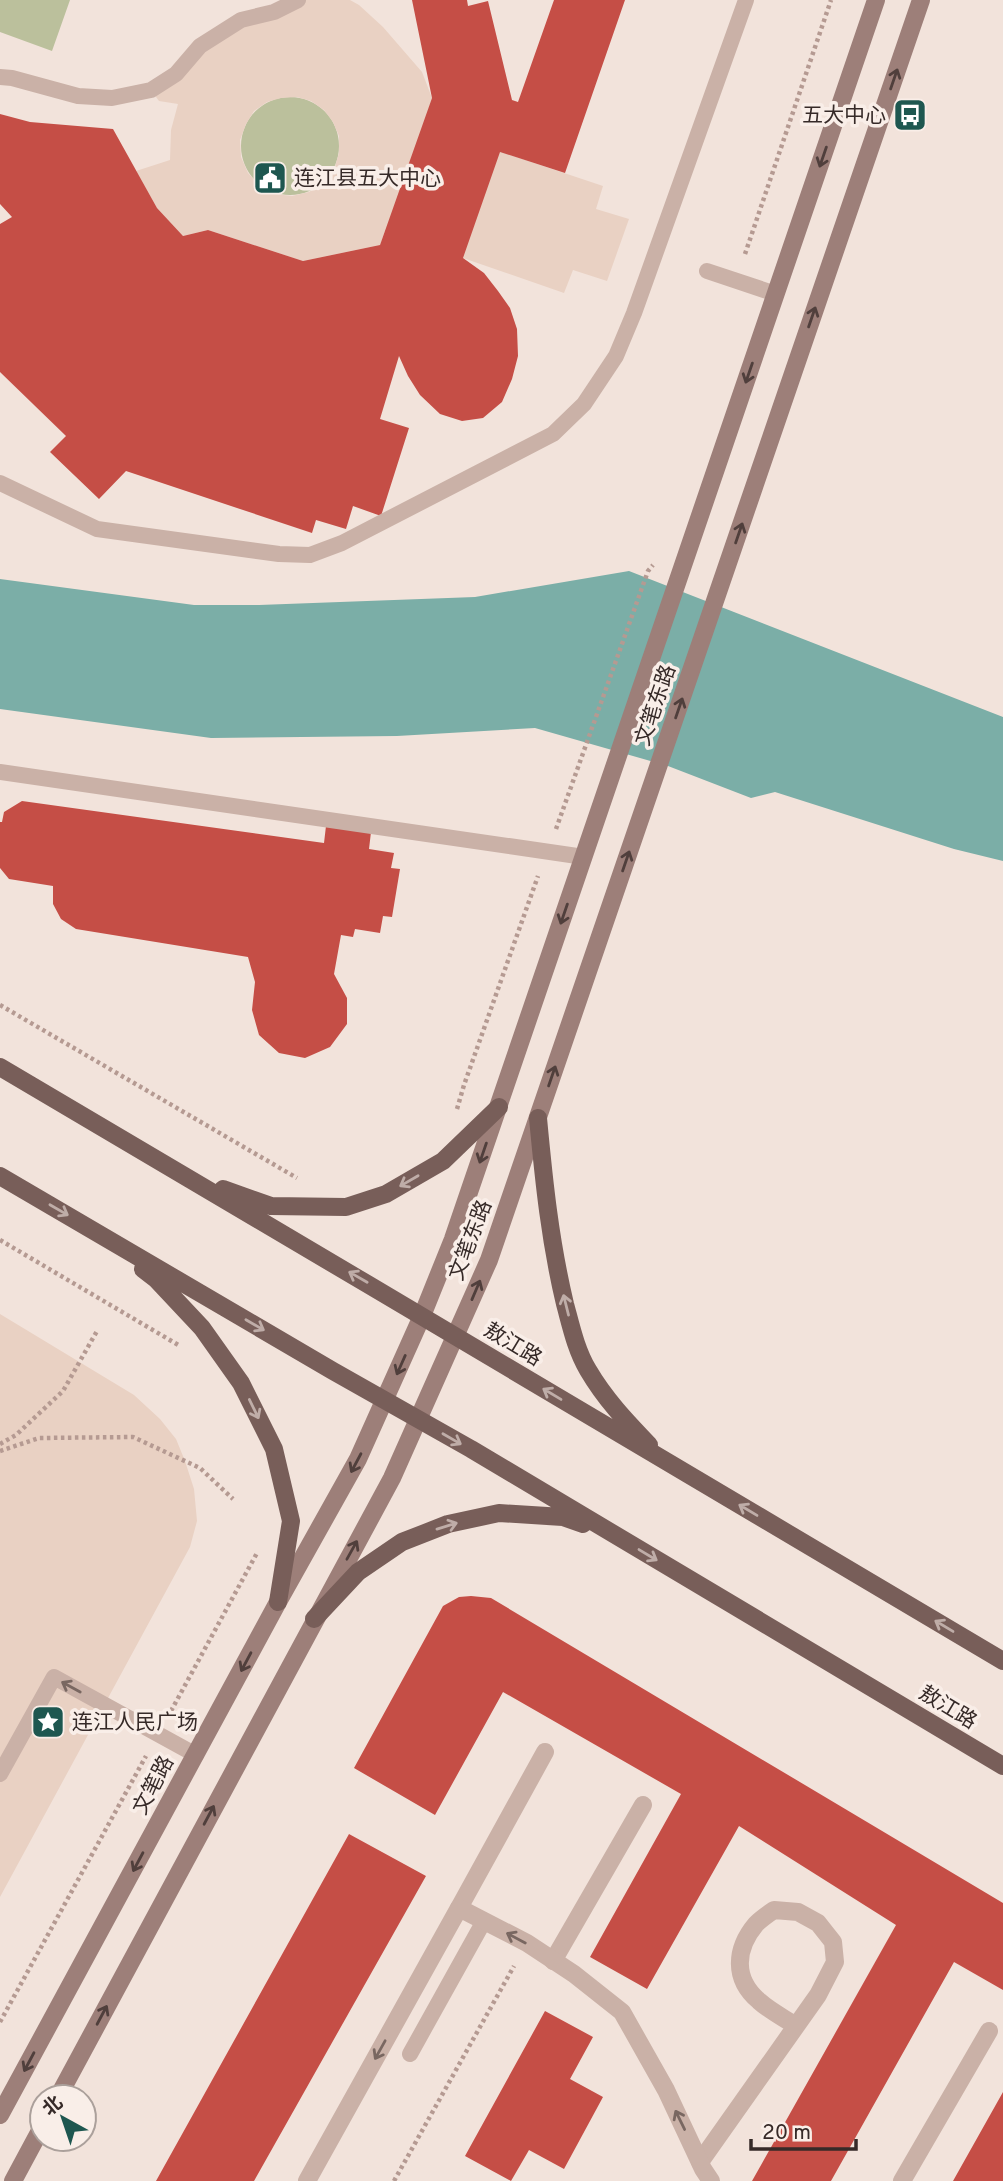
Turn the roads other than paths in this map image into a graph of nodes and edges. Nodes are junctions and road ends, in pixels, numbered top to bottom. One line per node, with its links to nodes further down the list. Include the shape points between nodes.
1 (298, 0): 5 (lane, via 241,20 200,46 176,74 151,90 112,98 78,96)
2 (746, 0): 8 (lane, via 616,356 584,404 553,434 342,543 310,555 97,529)
3 (876, 0): 7 (main road, 文笔东路, one-way to 7)
4 (921, 0): 13 (main road, 文笔东路, one-way to 4)
5 (0, 77)
6 (707, 271): 7 (lane)
7 (776, 294): 10 (main road, 文笔东路, one-way to 10)
8 (0, 483)
9 (0, 772): 10 (lane)
10 (583, 857): 12 (main road, 文笔东路, one-way to 12)
11 (0, 1067): 14 (main road, 敖江路)
12 (499, 1107): 14 (main road, one-way to 14, via 443,1161 386,1194 346,1207 271,1206 226,1191); 17 (main road, 文笔东路, one-way to 17)
13 (538, 1118): 18 (main road, 文笔东路, one-way to 13, via 489,1261); 21 (main road, one-way to 13, via 613,1408 587,1368 572,1332 546,1211)
14 (149, 1154): 17 (main road, 敖江路, one-way to 14)
15 (0, 1176): 16 (main road, 敖江路, one-way to 16)
16 (96, 1232): 19 (main road, 敖江路, one-way to 19); 23 (main road, one-way to 23, via 156,1279 202,1328 241,1383 274,1449 291,1521)
17 (422, 1316): 18 (main road, 敖江路); 19 (main road, 文笔东路, one-way to 19)
18 (456, 1336): 20 (main road, 文笔东路); 21 (main road, 敖江路, one-way to 18)
19 (385, 1401): 20 (main road, 敖江路); 23 (main road, 文笔路, one-way to 23)
20 (419, 1420): 22 (main road, 敖江路, one-way to 22); 24 (main road, one-way to 20)
21 (667, 1462): 25 (main road, 敖江路, one-way to 21)
22 (614, 1535): 24 (main road, one-way to 22, via 358,1572 402,1542 448,1524 499,1513 550,1516); 28 (main road, 敖江路, one-way to 28)
23 (278, 1602): 27 (main road, 文笔路, one-way to 27)
24 (314, 1619): 37 (main road, one-way to 24)
25 (1003, 1661)
26 (545, 1752): 31 (street)
27 (196, 1755): 29 (lane, one-way to 29, via 54,1677); 38 (main road, 文笔路, one-way to 38)
28 (1003, 1766)
29 (0, 1774)
30 (643, 1805): 33 (street)
31 (459, 1908): 32 (street); 42 (street, one-way to 42)
32 (484, 1921): 33 (street, one-way to 32); 36 (lane)
33 (553, 1961): 40 (street, one-way to 33, via 622,2012)
34 (796, 2026): 34 (street, via 835,1962 833,1942 818,1923 798,1912 774,1910 757,1923 742,1948 739,1970 758,2001); 40 (street)
35 (989, 2031): 43 (street)
36 (410, 2054)
37 (65, 2083)
38 (0, 2115)
39 (28, 2153): 41 (main road)
40 (705, 2173)
41 (13, 2181)
42 (307, 2181)
43 (902, 2181)

